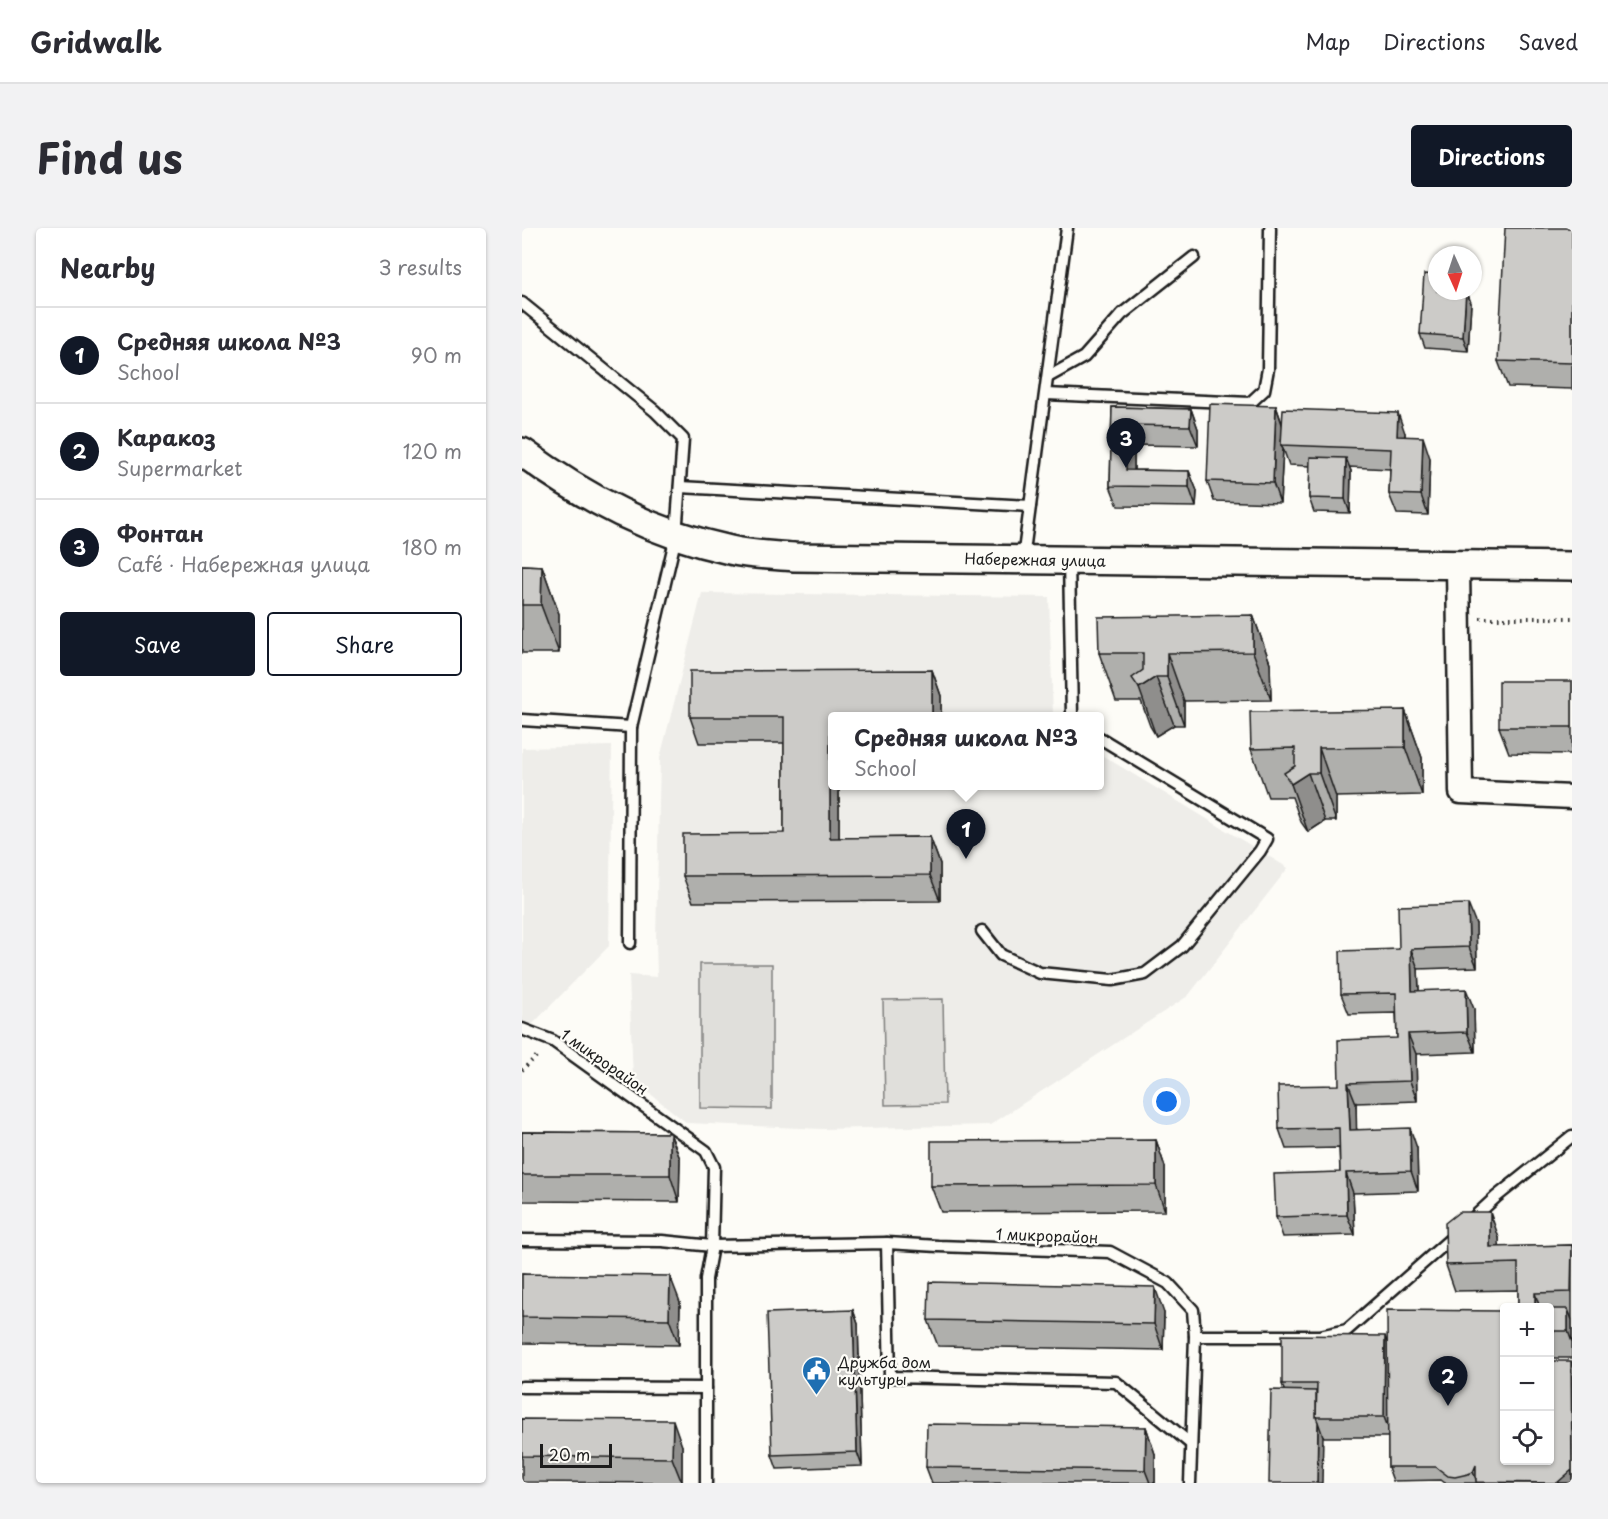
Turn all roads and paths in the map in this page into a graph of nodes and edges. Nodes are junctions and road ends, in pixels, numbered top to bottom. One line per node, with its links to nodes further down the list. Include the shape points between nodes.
1 (1067, 228): 5 (lane)
2 (1270, 228): 6 (lane, via 1268,369 1264,390 1251,403)
3 (1194, 257): 5 (lane, via 1122,314 1084,357)
4 (522, 303): 8 (lane, via 655,411 682,439)
5 (1048, 377): 6 (lane)
6 (1046, 394): 9 (lane)
7 (522, 452): 10 (street, Набережная улица, via 606,506)
8 (680, 487): 9 (lane); 10 (lane)
9 (1030, 506): 11 (lane)
10 (676, 536): 11 (street, Набережная улица, via 732,551 794,557); 19 (lane)
11 (1023, 559): 12 (street, Набережная улица)
12 (1069, 559): 13 (street, Набережная улица); 17 (lane)
13 (1458, 565): 14 (street, Набережная улица); 15 (street)
14 (1572, 567)
15 (1459, 618): 16 (path); 21 (street, via 1461,792)
16 (1572, 618)
17 (1072, 712)
18 (522, 720): 19 (lane)
19 (631, 727): 23 (lane)
20 (1104, 740): 22 (lane, via 1267,839 1260,851 1182,946 1145,974 1112,980 1040,973 1002,955)
21 (1572, 797)
22 (982, 931)
23 (630, 943)
24 (522, 1029): 28 (lane, 1 микрорайон, via 553,1041 706,1151 714,1167)
25 (1572, 1136): 29 (lane, via 1496,1197 1347,1330 1320,1336)
26 (522, 1240): 28 (lane, 1 микрорайон, via 662,1241)
27 (887, 1243): 28 (lane, 1 микрорайон); 29 (lane, 1 микрорайон, via 1110,1252 1168,1283 1193,1310); 32 (lane, via 890,1377 1116,1382)
28 (712, 1246): 31 (lane, 1 микрорайон, via 706,1278)
29 (1195, 1336): 32 (lane, 1 микрорайон)
30 (522, 1387): 31 (lane)
31 (706, 1388): 33 (lane, 1 микрорайон)
32 (1191, 1444): 34 (lane, 1 микрорайон)
33 (705, 1483)
34 (1190, 1483)

